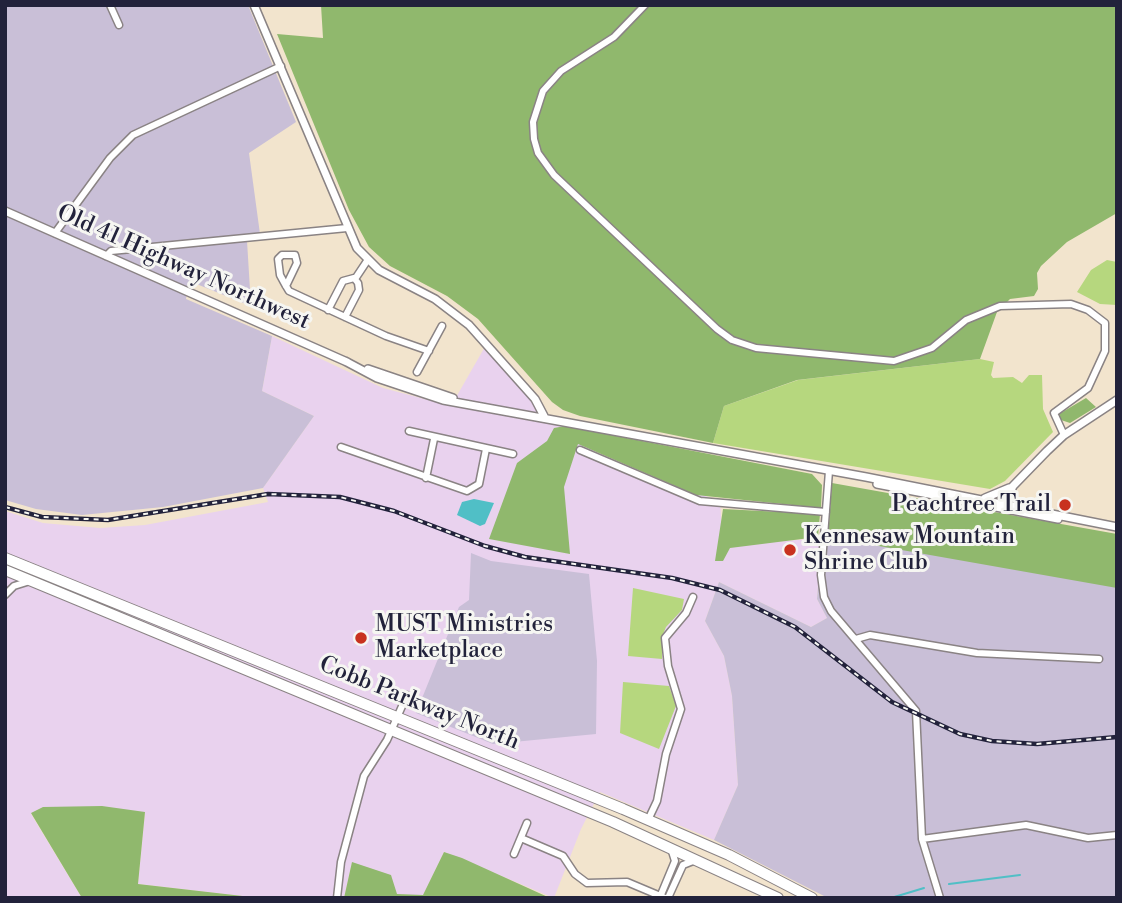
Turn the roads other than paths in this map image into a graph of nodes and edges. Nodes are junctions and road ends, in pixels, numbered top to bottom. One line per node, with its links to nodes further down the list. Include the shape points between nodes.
1 (110, 5): 4 (street)
2 (254, 5): 5 (street)
3 (645, 5): 21 (street, via 614,37 561,71 543,91 533,122 534,139 554,175 732,340 755,348 894,361 932,348 966,320 1000,306 1071,304 1096,315 1106,329 1105,351 1088,388 1057,408 1054,415)
4 (119, 25)
5 (281, 66): 7 (street); 8 (street, via 133,135 103,166)
6 (5, 211): 8 (street, Old 41 Highway Northwest)
7 (347, 228): 9 (street, via 111,251); 10 (street)
8 (55, 233): 9 (street, Old 41 Highway Northwest)
9 (106, 256): 19 (street, Old 41 Highway Northwest, via 420,394)
10 (367, 261): 11 (street); 19 (street, via 463,319 535,398)
11 (355, 279): 13 (street, via 343,281); 14 (street, via 359,290)
12 (286, 286): 12 (street, via 278,259 295,255 297,262); 13 (street)
13 (328, 310): 14 (street)
14 (345, 317): 16 (street)
15 (442, 326): 16 (street)
16 (429, 351): 17 (street)
17 (417, 372)
18 (1117, 400): 21 (street)
19 (545, 418): 27 (street, Old 41 Highway Northwest)
20 (409, 431): 22 (street)
21 (1064, 435): 29 (street)
22 (434, 439): 24 (street); 28 (street)
23 (341, 447): 28 (street)
24 (486, 449): 26 (street); 28 (street, via 474,489 463,491)
25 (580, 450): 33 (street, via 707,502)
26 (513, 454)
27 (829, 471): 30 (street, Old 41 Highway Northwest); 31 (street, Old 41 Highway Northwest); 33 (street)
28 (426, 478)
29 (1013, 485): 30 (street, via 999,495); 31 (street); 32 (street)
30 (977, 499): 31 (street, Old 41 Highway Northwest)
31 (1005, 507): 32 (street, Old 41 Highway Northwest); 34 (street, Old 41 Highway Northwest)
32 (1021, 507): 34 (street, Old 41 Highway Northwest)
33 (826, 512): 42 (street, via 823,590 831,611)
34 (1106, 525): 35 (street, Old 41 Highway Northwest)
35 (1117, 527)
36 (5, 558): 45 (main road, Cobb Parkway North)
37 (5, 570): 38 (main road, Cobb Parkway North)
38 (33, 581): 40 (street, via 18,584); 46 (main road, Cobb Parkway North)
39 (5, 583): 40 (street)
40 (5, 594)
41 (693, 597): 47 (street, via 665,638 681,709)
42 (856, 639): 43 (street, via 870,635 977,653); 51 (street, via 916,711)
43 (1099, 659)
44 (407, 695): 45 (street)
45 (398, 716): 46 (street); 47 (main road, Cobb Parkway North)
46 (391, 731): 52 (main road, Cobb Parkway North); 56 (street, via 364,776 341,862)
47 (649, 820): 58 (main road, Cobb Parkway North)
48 (527, 823): 50 (street)
49 (1117, 835): 51 (street, via 1088,838 1026,825)
50 (521, 838): 53 (street); 55 (street, via 563,856 587,883 626,882)
51 (922, 839): 59 (street)
52 (671, 847): 54 (main road, Cobb Parkway North); 55 (street, via 675,862)
53 (514, 854)
54 (702, 860): 55 (street, via 683,865); 57 (main road, Cobb Parkway North)
55 (663, 897)
56 (337, 898)
57 (778, 898)
58 (812, 898)
59 (940, 898)

